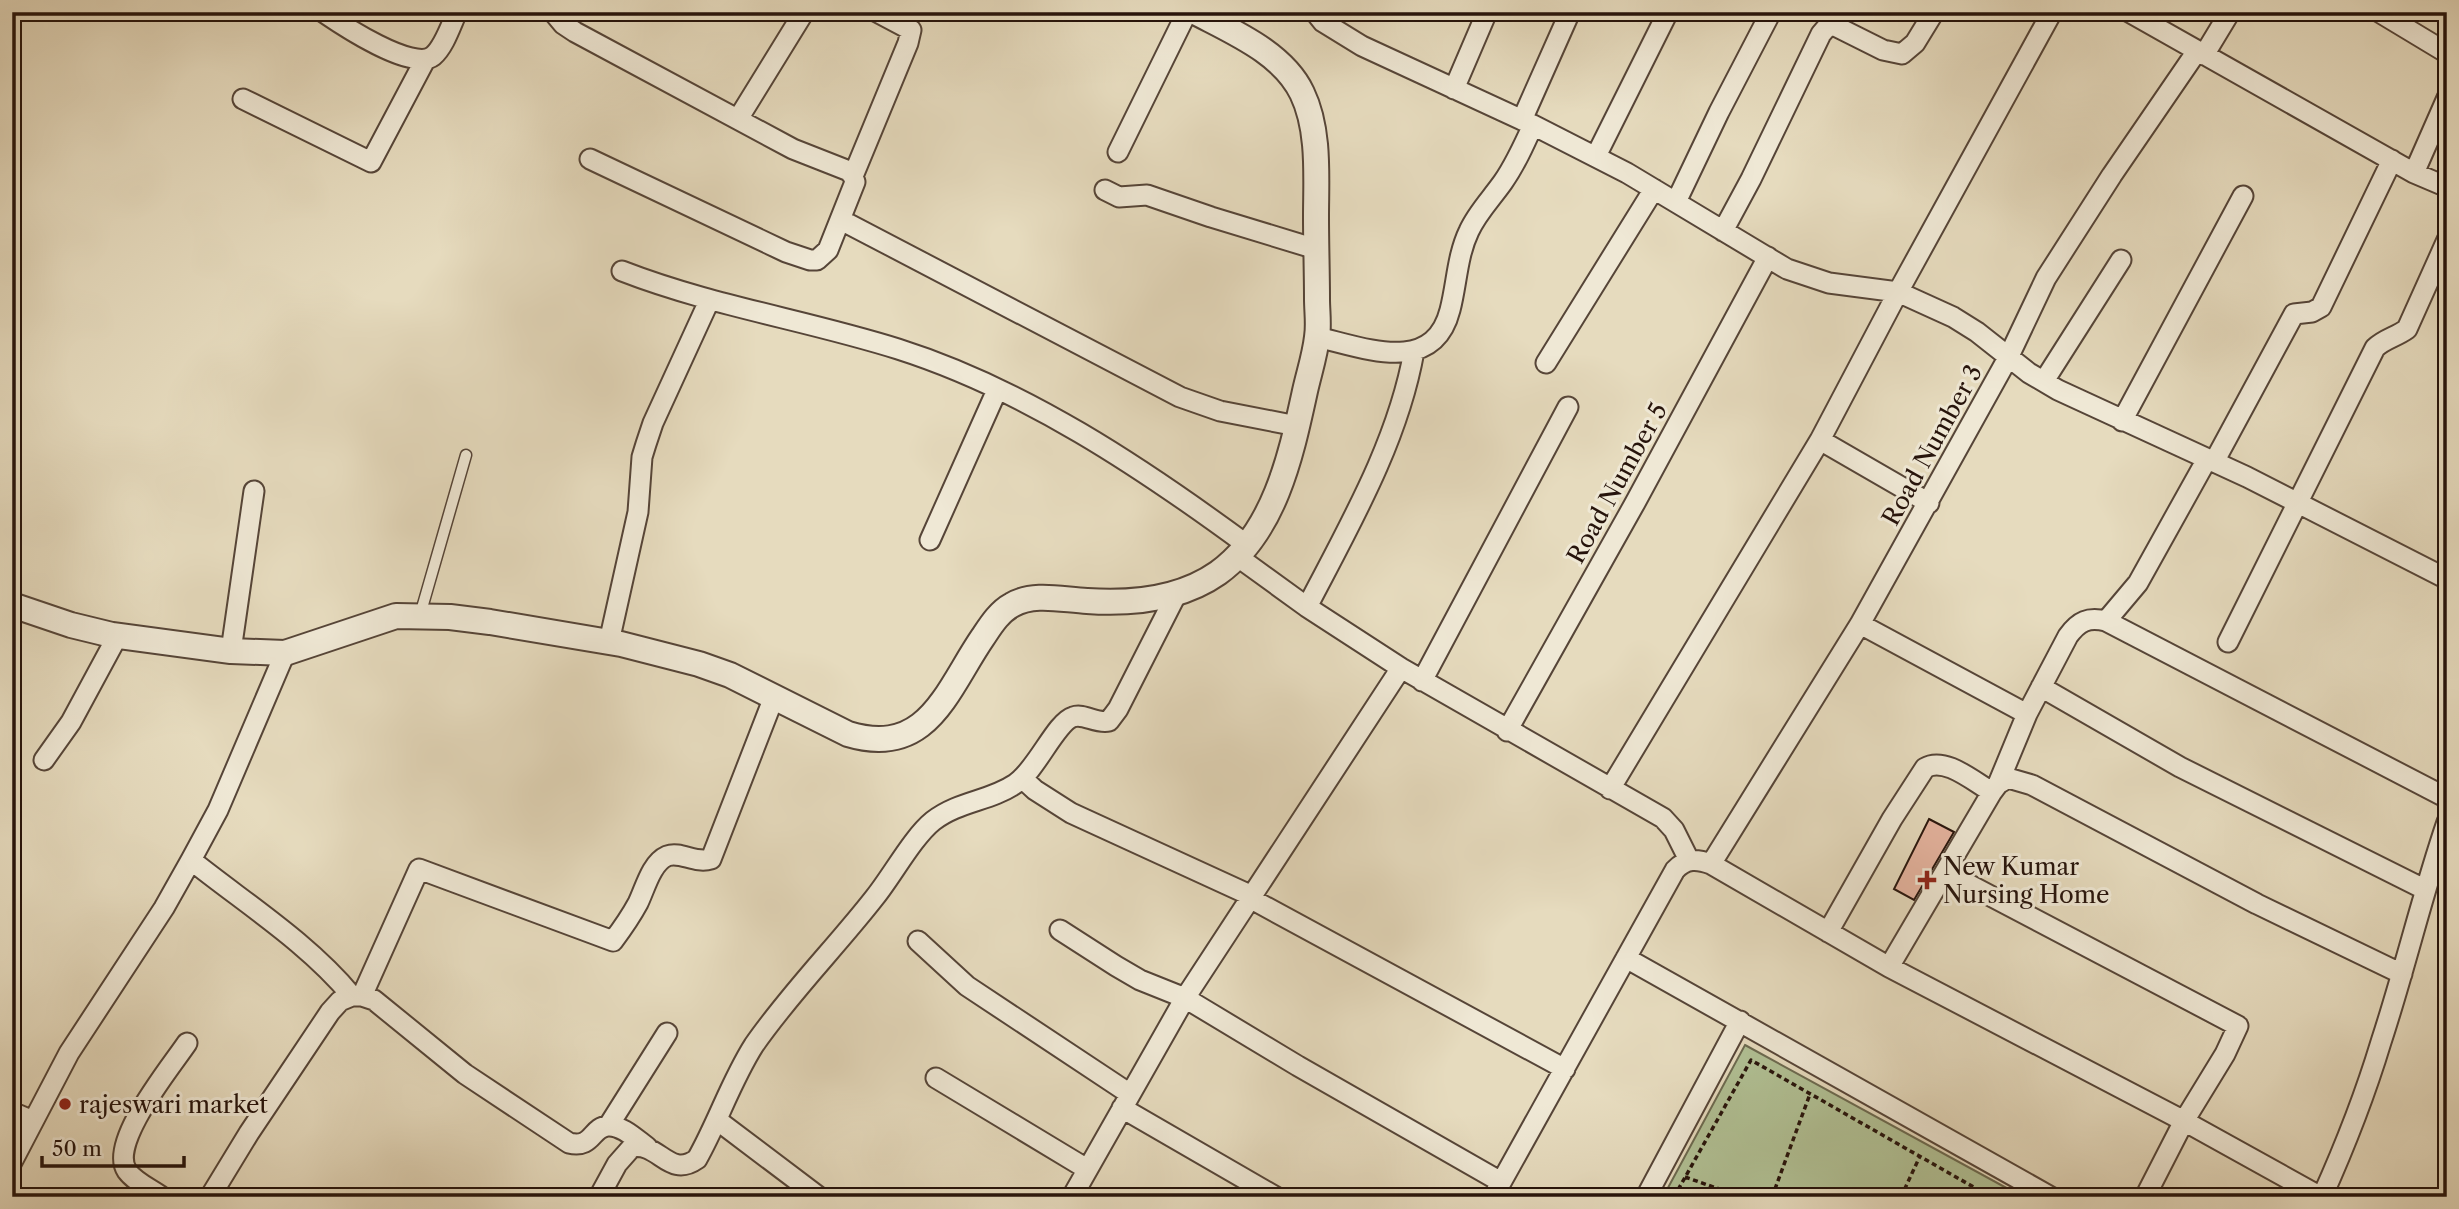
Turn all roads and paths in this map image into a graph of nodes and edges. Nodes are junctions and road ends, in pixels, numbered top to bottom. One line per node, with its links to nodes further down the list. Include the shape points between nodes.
1 (323, 12): 21 (street, via 399,54)
2 (457, 12): 21 (street, via 441,46)
3 (804, 12): 25 (street)
4 (877, 12): 32 (street, via 911,30)
5 (1187, 12): 27 (street)
6 (1195, 12): 18 (street)
7 (1315, 12): 22 (street, via 1346,36)
8 (1487, 12): 22 (street)
9 (1570, 12): 26 (street)
10 (1668, 12): 28 (street)
11 (1771, 12): 37 (street)
12 (1934, 12): 39 (street, via 1915,43 1902,54 1883,50 1833,25 1821,34)
13 (2052, 12): 45 (street)
14 (2129, 12): 19 (street)
15 (2230, 12): 19 (street, Road Number 3)
16 (2379, 12): 20 (street)
17 (549, 14): 25 (street)
18 (1220, 18): 41 (street, via 1264,51 1302,92 1314,144)
19 (2200, 53): 30 (street); 49 (street, Road Number 3, via 2046,278)
20 (2447, 53)
21 (425, 60): 24 (street, via 371,162)
22 (1454, 89): 26 (street)
23 (2447, 98): 31 (street)
24 (243, 99)
25 (738, 119): 32 (street)
26 (1527, 122): 28 (street); 48 (street, via 1514,166 1469,231 1444,326 1427,347)
27 (1118, 152)
28 (1596, 156): 34 (street)
29 (590, 159): 38 (street, via 810,260 824,256)
30 (2392, 160): 31 (street); 58 (street, via 2322,307 2294,314)
31 (2414, 173): 33 (street)
32 (853, 176): 38 (street)
33 (2447, 187)
34 (1654, 189): 37 (street); 50 (street)
35 (1105, 190): 41 (street, via 1119,197 1147,195)
36 (2243, 195): 54 (street)
37 (1676, 202): 39 (street)
38 (841, 220): 55 (street, via 1180,397 1228,413)
39 (1723, 231): 42 (street)
40 (2447, 240): 61 (street, via 2407,329 2375,348)
41 (1316, 248): 47 (street)
42 (1768, 257): 45 (street, via 1807,278); 81 (street, Road Number 5)
43 (2121, 261): 51 (street)
44 (622, 271): 46 (street)
45 (1898, 292): 49 (street, via 1953,317); 56 (street)
46 (709, 301): 52 (street, via 899,349); 72 (street, via 646,444 638,512)
47 (1317, 337): 48 (street, via 1371,350); 55 (street)
48 (1414, 351): 67 (street, via 1394,428)
49 (2009, 356): 51 (street); 60 (street, Road Number 3)
50 (1546, 363)
51 (2044, 381): 54 (street)
52 (997, 390): 62 (street); 63 (street, via 1158,480)
53 (1568, 407): 77 (street)
54 (2122, 421): 58 (street)
55 (1297, 426): 63 (street, via 1285,472 1265,517)
56 (1820, 440): 60 (street); 85 (street)
57 (466, 455): 68 (lane)
58 (2211, 460): 61 (street); 69 (street, via 2138,583)
59 (254, 491): 74 (street)
60 (1929, 503): 70 (street, Road Number 3)
61 (2298, 503): 64 (street); 73 (street)
62 (930, 540)
63 (1242, 551): 65 (street, via 1215,575); 67 (street)
64 (2447, 579)
65 (1177, 593): 79 (street, via 1143,601 1028,598 1011,605 994,621 926,722 893,740 848,734); 83 (street, via 1113,717 1102,723 1071,717)
66 (12, 605): 71 (street)
67 (1307, 607): 76 (street)
68 (420, 615): 72 (street); 75 (street, via 374,622)
69 (2106, 621): 78 (street, via 2084,620 2075,626); 86 (street)
70 (1860, 624): 80 (street); 90 (street, Road Number 3)
71 (118, 635): 74 (street); 82 (street, via 71,722)
72 (609, 642): 79 (street, via 699,664)
73 (2228, 642)
74 (231, 651): 75 (street)
75 (285, 653): 88 (street, via 229,785)
76 (1401, 668): 77 (street); 93 (street)
77 (1422, 681): 81 (street)
78 (2041, 687): 80 (street); 92 (street, via 2180,767)
79 (774, 697): 100 (street, via 715,852 703,862 678,855 661,860 614,941 419,869)
80 (2027, 714): 84 (street)
81 (1507, 731): 85 (street)
82 (44, 760)
83 (1022, 778): 93 (street, via 1071,813); 110 (street, via 962,804 930,824 754,1046)
84 (1995, 788): 91 (street); 95 (street, via 1939,764 1925,768); 99 (street, via 2008,778 2032,785 2257,904)
85 (1610, 789): 89 (street, via 1662,818 1674,830)
86 (2447, 798)
87 (2447, 822): 92 (street)
88 (191, 860): 100 (street, via 302,945); 111 (street, via 69,1053)
89 (1689, 860): 90 (street); 97 (street, via 1675,870)
90 (1711, 864): 95 (street)
91 (1945, 872): 98 (street); 112 (street, via 2238,1026)
92 (2424, 889): 99 (street)
93 (1252, 896): 101 (street); 105 (street)
94 (1060, 930): 101 (street, via 1128,973)
95 (1828, 932): 98 (street)
96 (918, 941): 108 (street, via 967,986)
97 (1626, 958): 102 (street); 105 (street)
98 (1889, 967): 112 (street)
99 (2402, 974): 135 (street, via 2360,1107)
100 (357, 996): 113 (street, via 374,1000 464,1074 569,1143 586,1143); 122 (street, via 340,1001 316,1031)
101 (1185, 998): 108 (street); 119 (street)
102 (1740, 1021): 127 (street); 133 (street)
103 (667, 1033): 113 (street)
104 (187, 1043): 121 (street, via 134,1123 122,1153 128,1172)
105 (1564, 1069): 119 (street)
106 (936, 1078): 117 (street)
107 (1810, 1094): 115 (path); 118 (path, via 1751,1060); 130 (path)
108 (1126, 1101): 117 (street); 126 (street)
109 (12, 1112): 111 (street)
110 (717, 1120): 114 (street, via 697,1159 688,1165 673,1164); 124 (street)
111 (33, 1121): 116 (street)
112 (2183, 1121): 120 (street); 134 (street)
113 (609, 1125): 114 (street)
114 (647, 1147): 123 (street, via 632,1147 624,1153)
115 (1920, 1156): 131 (path); 132 (path)
116 (12, 1162)
117 (1087, 1169): 125 (street)
118 (1685, 1177): 128 (path); 129 (path)
119 (1497, 1189)
120 (2296, 1191): 135 (street)
121 (162, 1197)
122 (210, 1197)
123 (599, 1197)
124 (819, 1197)
125 (1072, 1197)
126 (1276, 1197)
127 (1646, 1197)
128 (1674, 1197)
129 (1742, 1197)
130 (1772, 1197)
131 (1901, 1197)
132 (1991, 1197)
133 (2051, 1197)
134 (2145, 1197)
135 (2321, 1197)

